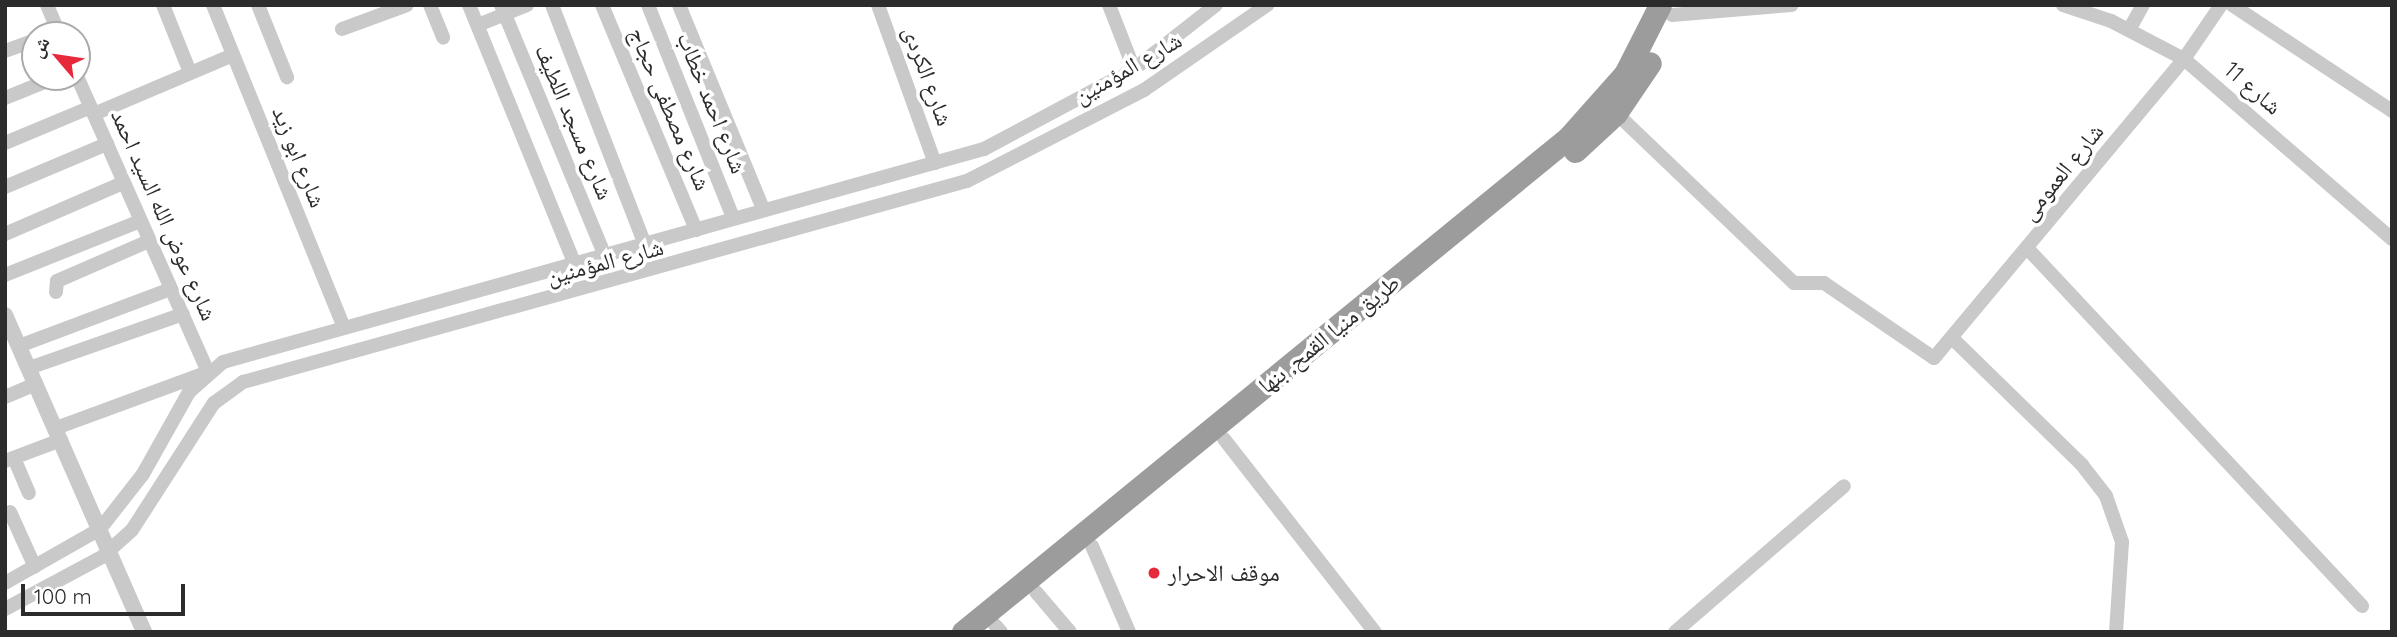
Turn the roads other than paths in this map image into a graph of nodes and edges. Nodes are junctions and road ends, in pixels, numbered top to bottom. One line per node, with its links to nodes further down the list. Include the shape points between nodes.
1 (163, 5): 31 (street)
2 (213, 5): 28 (street, شارع ابو زيد)
3 (258, 5): 32 (street)
4 (407, 5): 25 (street)
5 (430, 5): 27 (street)
6 (469, 5): 24 (street)
7 (527, 5): 22 (street)
8 (552, 5): 52 (street)
9 (602, 5): 47 (street, شارع مصطفى حجاج)
10 (648, 5): 45 (street, شارع احمد خطاب)
11 (679, 5): 44 (street)
12 (878, 5): 41 (street, شارع الكردى)
13 (1110, 5): 30 (street)
14 (1216, 5): 30 (street, شارع المؤمنين)
15 (1267, 5): 76 (street, شارع المؤمنين, via 1144,90 967,181 243,382 214,403 149,511)
16 (1792, 5): 21 (street)
17 (2063, 5): 23 (street, شارع 11)
18 (2143, 5): 26 (street)
19 (2221, 5): 29 (street, شارع العمومى)
20 (2232, 5): 37 (street)
21 (1669, 9): 38 (highway, طريق منيا القمح, بنها); 49 (highway, طريق منيا القمح, بنها, via 1590,118)
22 (503, 10): 24 (street); 54 (street, شارع مسجد اللطيف)
23 (2093, 10): 26 (street, شارع 11)
24 (478, 25): 55 (street)
25 (342, 29)
26 (2129, 30): 29 (street, شارع 11)
27 (443, 37)
28 (233, 55): 31 (street); 61 (street, شارع ابو زيد)
29 (2184, 59): 50 (street, شارع 11); 53 (street, شارع العمومى)
30 (1134, 69): 41 (street, شارع المؤمنين, via 984,149)
31 (190, 72): 36 (street)
32 (287, 77)
33 (22, 91): 35 (street)
34 (83, 91): 36 (street, شارع عوض الله السيد احمد)
35 (5, 98)
36 (92, 111): 39 (street); 40 (street, شارع عوض الله السيد احمد)
37 (2392, 111)
38 (1616, 113): 49 (highway, طريق منيا القمح, بنها); 62 (street, شارع العمومى, via 1794,284 1824,283 1930,356 1937,357)
39 (5, 143)
40 (107, 144): 42 (street, شارع عوض الله السيد احمد); 43 (street)
41 (935, 163): 44 (street, شارع المؤمنين)
42 (123, 183): 46 (street, شارع عوض الله السيد احمد); 48 (street)
43 (5, 187)
44 (763, 209): 45 (street, شارع المؤمنين)
45 (733, 218): 47 (street, شارع المؤمنين)
46 (141, 220): 51 (street, شارع عوض الله السيد احمد); 56 (street)
47 (696, 230): 52 (street, شارع المؤمنين)
48 (5, 234)
49 (1458, 238): 69 (highway, طريق منيا القمح, بنها); 84 (highway, طريق منيا القمح, بنها)
50 (2392, 239)
51 (149, 241): 57 (street, شارع عوض الله السيد احمد); 58 (street, via 57,281)
52 (645, 245): 54 (street, شارع المؤمنين)
53 (2028, 249): 62 (street, شارع العمومى); 80 (street)
54 (605, 256): 55 (street, شارع المؤمنين)
55 (575, 265): 61 (street, شارع المؤمنين)
56 (5, 275)
57 (171, 289): 59 (street, شارع عوض الله السيد احمد); 63 (street)
58 (56, 292)
59 (183, 314): 64 (street); 65 (street, شارع عوض الله السيد احمد)
60 (5, 315): 63 (street)
61 (343, 325): 65 (street, شارع المؤمنين)
62 (1952, 338): 89 (street, via 2082,465 2106,496 2122,542)
63 (19, 346): 64 (street)
64 (29, 368): 66 (street)
65 (208, 372): 68 (street, شارع المؤمنين); 74 (street)
66 (36, 384): 67 (street); 68 (street)
67 (5, 397)
68 (59, 434): 70 (street, شارع المؤمنين); 74 (street)
69 (1224, 439): 75 (highway, طريق منيا القمح, بنها); 87 (street)
70 (9, 459): 72 (street)
71 (1844, 486): 88 (street)
72 (29, 493)
73 (10, 512): 77 (street)
74 (100, 529): 76 (street); 77 (street)
75 (1092, 546): 79 (highway, طريق منيا القمح, بنها); 86 (street)
76 (109, 552): 81 (street, شارع المؤمنين); 83 (street)
77 (34, 568): 78 (street)
78 (5, 583)
79 (1036, 592): 82 (highway, طريق منيا القمح, بنها); 85 (street)
80 (2362, 607)
81 (5, 609)
82 (994, 630)
83 (144, 632)
84 (963, 632)
85 (1070, 632)
86 (1129, 632)
87 (1376, 632)
88 (1675, 632)
89 (2116, 632)

